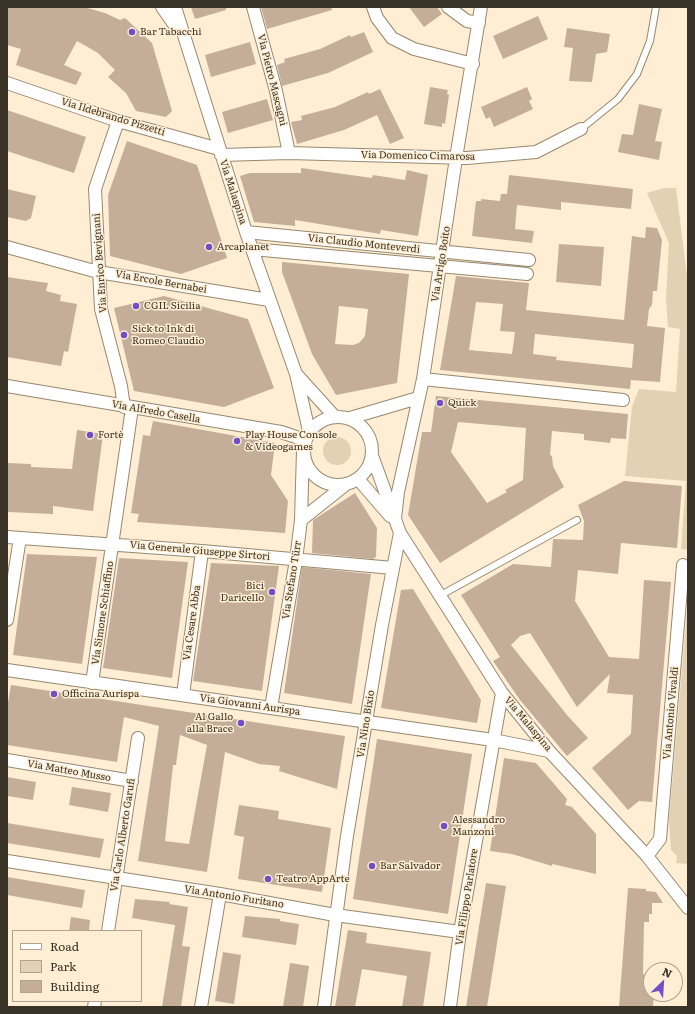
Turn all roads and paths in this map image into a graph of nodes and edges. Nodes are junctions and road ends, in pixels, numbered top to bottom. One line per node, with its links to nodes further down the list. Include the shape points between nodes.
1 (162, 7): 9 (street)
2 (175, 7): 9 (street, Via Malaspina)
3 (253, 7): 15 (street, Via Pietro Mascagni)
4 (373, 7): 10 (street, via 377,18 392,38 414,49)
5 (448, 7): 8 (street, via 467,21)
6 (482, 7): 8 (street, Via Arrigo Boito)
7 (656, 7): 13 (lane, Via Domenico Cimarosa, via 650,41 637,74 618,99)
8 (479, 23): 10 (street, Via Arrigo Boito)
9 (184, 38): 14 (street, Via Malaspina)
10 (472, 64): 16 (street, Via Arrigo Boito)
11 (7, 83): 12 (street, Via Ildebrando Pizzetti)
12 (118, 120): 14 (street, Via Ildebrando Pizzetti); 23 (street, Via Enrico Bevignani, via 95,189)
13 (582, 129): 16 (street, Via Domenico Cimarosa, via 536,152)
14 (220, 152): 15 (street, Via Domenico Cimarosa); 17 (street, Via Malaspina)
15 (290, 153): 16 (street, Via Domenico Cimarosa)
16 (456, 158): 20 (street, Via Arrigo Boito)
17 (246, 232): 19 (street, Via Malaspina); 20 (street, Via Claudio Monteverdi)
18 (7, 247): 23 (street, Via Ercole Bernabei)
19 (252, 249): 22 (street, Via Claudio Monteverdi); 25 (street, Via Malaspina)
20 (443, 252): 21 (street, Via Claudio Monteverdi); 22 (street, Via Arrigo Boito)
21 (530, 260)
22 (440, 266): 24 (street, Via Claudio Monteverdi); 27 (street, Via Arrigo Boito)
23 (98, 272): 25 (street, Via Ercole Bernabei); 31 (street, Via Enrico Bevignani, via 101,309)
24 (527, 274)
25 (270, 300): 26 (street, Via Malaspina)
26 (296, 374): 32 (street); 34 (street, Via Malaspina)
27 (423, 379): 29 (street, Via Arrigo Boito); 30 (street)
28 (7, 386): 31 (street, Via Alfredo Casella)
29 (418, 398): 33 (street); 40 (street, Via Arrigo Boito, via 398,492)
30 (623, 400)
31 (128, 408): 34 (street, Via Alfredo Casella, via 281,432); 44 (street, Via Enrico Bevignani)
32 (335, 417): 33 (street); 34 (street, via 321,420)
33 (350, 418): 35 (street, via 369,436)
34 (306, 441): 37 (street, via 308,466 317,477 332,484); 38 (street, Via Stefano Türr)
35 (373, 458): 36 (street, via 367,472); 40 (street, Via Malaspina)
36 (358, 479): 37 (street); 40 (street)
37 (345, 485): 38 (street)
38 (300, 520): 46 (street, Via Stefano Türr)
39 (577, 520): 49 (lane)
40 (395, 521): 41 (street, Via Malaspina)
41 (400, 533): 48 (street, Via Nino Bixio); 49 (street, Via Malaspina)
42 (7, 537): 43 (street, Via Generale Giuseppe Sirtori)
43 (20, 538): 44 (street, Via Generale Giuseppe Sirtori); 50 (street)
44 (113, 544): 45 (street, Via Generale Giuseppe Sirtori); 53 (street, Via Simone Schiaffino)
45 (202, 551): 46 (street, Via Generale Giuseppe Sirtori); 55 (street, Via Cesare Abba)
46 (296, 560): 48 (street, Via Generale Giuseppe Sirtori); 56 (street, Via Stefano Türr)
47 (684, 565): 63 (street, Via Antonio Vivaldi, via 660,839)
48 (393, 568): 57 (street, Via Nino Bixio)
49 (441, 595): 54 (street, Via Malaspina)
50 (8, 606): 51 (street)
51 (7, 620)
52 (7, 670): 53 (street, Via Giovanni Aurispa)
53 (92, 683): 55 (street, Via Giovanni Aurispa)
54 (502, 693): 59 (street, Via Filippo Parlatore); 60 (street, Via Malaspina)
55 (182, 696): 56 (street, Via Giovanni Aurispa)
56 (271, 708): 57 (street, Via Giovanni Aurispa)
57 (366, 722): 59 (street, Via Giovanni Aurispa); 68 (street, Via Nino Bixio)
58 (138, 738): 62 (street, Via Carlo Alberto Garufi)
59 (493, 740): 60 (street, Via Giovanni Aurispa); 70 (street, Via Filippo Parlatore)
60 (549, 751): 63 (street, Via Malaspina)
61 (7, 760): 62 (street, Via Matteo Musso)
62 (132, 782): 65 (street, Via Carlo Alberto Garufi)
63 (647, 856): 67 (street, Via Malaspina)
64 (7, 861): 65 (street, Via Antonio Furitano)
65 (117, 879): 66 (street, Via Antonio Furitano); 69 (street, Via Carlo Alberto Garufi)
66 (220, 894): 68 (street, Via Antonio Furitano); 71 (street)
67 (688, 908)
68 (335, 915): 70 (street, Via Antonio Furitano); 72 (street, Via Nino Bixio)
69 (108, 930)
70 (460, 932): 73 (street, Via Filippo Parlatore)
71 (201, 1007)
72 (324, 1007)
73 (450, 1007)

